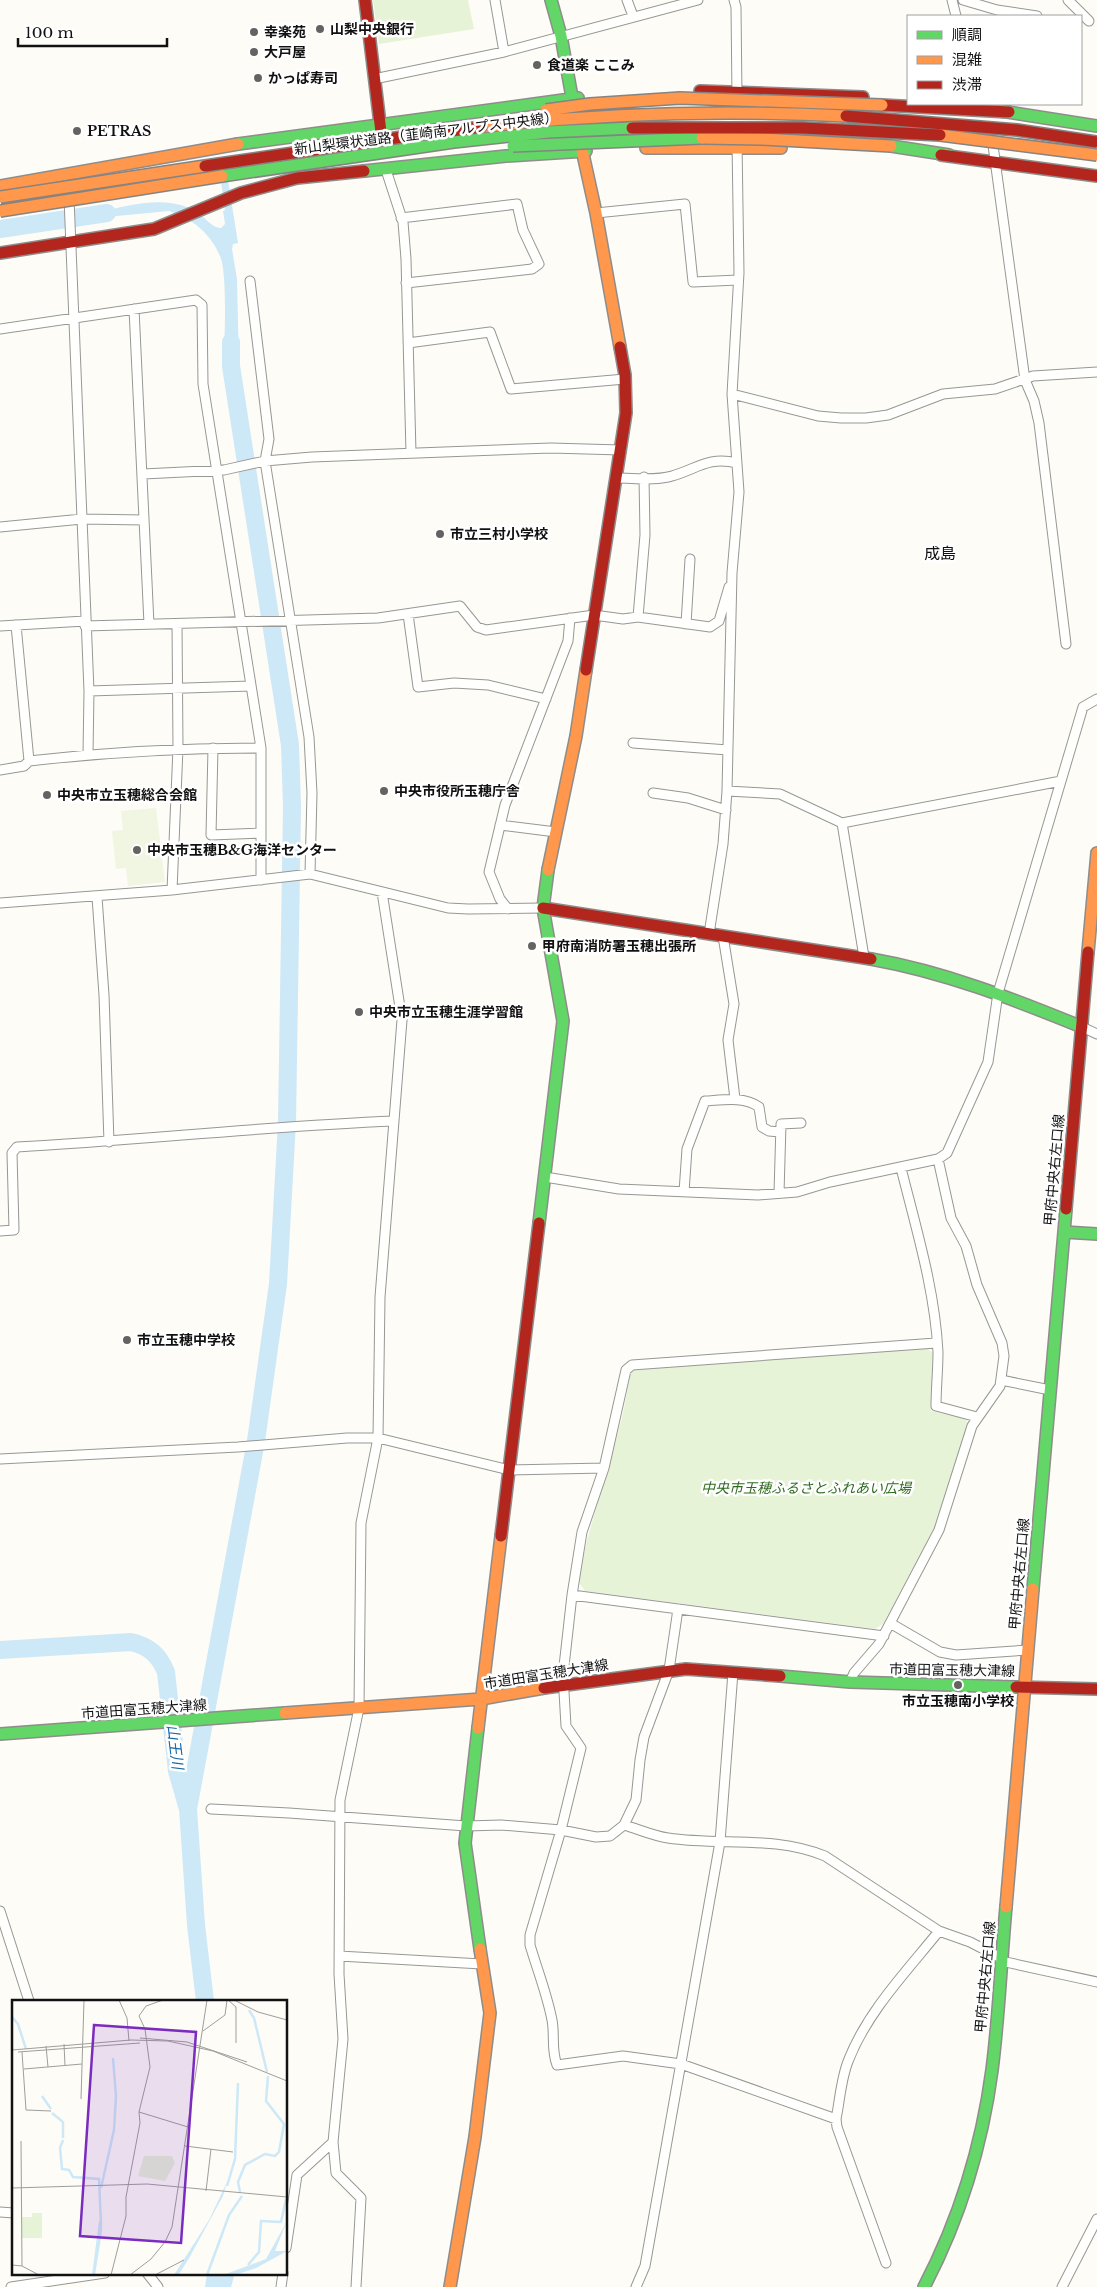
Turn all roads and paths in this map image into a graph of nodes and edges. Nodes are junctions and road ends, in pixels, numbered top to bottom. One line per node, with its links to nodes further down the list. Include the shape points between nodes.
1 (365, 0): 16 (main road)
2 (495, 0): 15 (street)
3 (551, 0): 14 (main road)
4 (628, 0): 12 (street)
5 (698, 0): 12 (street)
6 (734, 0): 17 (street)
7 (952, 0): 10 (street)
8 (963, 0): 11 (street)
9 (1068, 0): 13 (street)
10 (956, 15)
11 (1029, 15)
12 (633, 16): 14 (street)
13 (1089, 20)
14 (561, 36): 15 (street); 18 (main road)
15 (504, 52): 16 (street)
16 (374, 79): 22 (main road)
17 (737, 91): 18 (main road); 19 (main road); 26 (street)
18 (571, 98): 22 (main road); 27 (main road)
19 (907, 100)
20 (955, 105): 21 (main road)
21 (987, 108): 23 (main road); 24 (main road, bridge, via 727,98 633,100 540,111); 30 (street)
22 (380, 125): 31 (main road); 33 (main road, via 233,145)
23 (1097, 126)
24 (408, 136): 25 (main road, 新山梨環状道路（韮崎南アルプス中央線）, bridge, via 562,119 760,112 941,123); 36 (main road, 新山梨環状道路（韮崎南アルプス中央線）, bridge)
25 (1097, 142)
26 (737, 147): 27 (main road); 28 (main road); 42 (street)
27 (582, 151): 31 (main road); 38 (main road)
28 (949, 155): 30 (main road); 32 (main road, bridge, via 891,146 691,138 508,146)
29 (1097, 155): 32 (main road, 新山梨環状道路（韮崎南アルプス中央線）, bridge, via 926,133 803,128 619,128 454,142)
30 (996, 161): 34 (main road); 51 (street)
31 (386, 170): 39 (street); 40 (main road, via 298,178 241,193 161,227)
32 (250, 172): 37 (main road, 新山梨環状道路（韮崎南アルプス中央線）, bridge)
33 (65, 175): 35 (main road); 40 (street)
34 (1097, 176)
35 (0, 186)
36 (0, 198)
37 (0, 211)
38 (596, 213): 42 (street, via 685,204 693,282); 50 (main road)
39 (401, 218): 44 (street); 44 (street, via 517,204 523,230 539,264 532,269)
40 (72, 242): 41 (main road); 46 (street)
41 (0, 253)
42 (738, 280): 52 (street)
43 (250, 281): 55 (street, via 269,440)
44 (406, 283): 48 (street)
45 (134, 309): 46 (street); 57 (street, via 196,300 202,305 203,384); 58 (street)
46 (74, 318): 47 (street); 61 (street)
47 (0, 330)
48 (408, 343): 50 (street, via 490,332 511,389); 54 (street)
49 (1097, 372): 51 (street, via 1033,376)
50 (626, 379): 53 (main road)
51 (1024, 380): 52 (street, via 995,389 943,394 888,415 866,418 818,416); 78 (street, via 1034,401 1039,423)
52 (732, 394): 56 (street)
53 (621, 450): 54 (street, via 551,448); 60 (main road)
54 (411, 453): 55 (street)
55 (261, 463): 57 (street); 70 (street)
56 (737, 463): 59 (street, via 709,462 672,476); 65 (street, via 739,492)
57 (216, 471): 58 (street); 71 (street)
58 (143, 474): 62 (street)
59 (644, 477): 60 (street); 68 (street, via 645,535)
60 (617, 478): 67 (main road)
61 (82, 519): 62 (street); 63 (street); 72 (street)
62 (144, 520): 73 (street)
63 (0, 526)
64 (690, 559): 75 (street)
65 (732, 573): 75 (street, via 719,621 710,627); 88 (street)
66 (408, 614): 69 (street, via 460,606 477,627 486,630); 70 (street); 83 (street, via 418,687 488,685)
67 (594, 615): 68 (street, via 623,619); 69 (street); 98 (main road, via 576,736)
68 (638, 617): 75 (street)
69 (570, 618): 83 (street, via 568,641)
70 (291, 621): 71 (street); 101 (street, via 309,737 312,793)
71 (240, 622): 74 (street); 79 (street)
72 (85, 623): 73 (street); 76 (street); 81 (street)
73 (149, 624): 74 (street)
74 (177, 624): 80 (street)
75 (686, 624)
76 (16, 625): 77 (street); 90 (street)
77 (0, 626)
78 (1066, 644)
79 (251, 686): 80 (street); 87 (street)
80 (179, 689): 81 (street); 85 (street)
81 (89, 690): 89 (street)
82 (1097, 699): 92 (street, via 1083,707)
83 (546, 700): 97 (street, via 505,804)
84 (633, 743): 88 (street)
85 (178, 748): 86 (street); 89 (street); 103 (street)
86 (213, 748): 87 (street); 99 (street, via 211,835)
87 (260, 748): 99 (street)
88 (728, 750): 93 (street)
89 (88, 754): 90 (street)
90 (29, 761): 91 (street, via 24,766)
91 (0, 770)
92 (1061, 781): 96 (street); 112 (street)
93 (727, 791): 95 (street); 96 (street, via 780,794)
94 (653, 793): 95 (street, via 688,798)
95 (726, 810): 109 (street)
96 (842, 823): 111 (street)
97 (500, 825): 98 (street); 108 (street, via 489,872 500,899)
98 (556, 832): 107 (main road)
99 (261, 833): 102 (street)
100 (1097, 853): 113 (main road, 甲府中央右左口線)
101 (310, 874): 102 (street); 104 (street)
102 (262, 880): 103 (street)
103 (172, 890): 105 (street)
104 (382, 892): 108 (street, via 448,908); 116 (street, via 402,1020)
105 (97, 897): 106 (street); 119 (street)
106 (0, 903)
107 (543, 908): 108 (street); 109 (main road); 122 (main road, via 562,1021)
108 (508, 909)
109 (709, 934): 110 (main road)
110 (723, 936): 111 (main road); 115 (street, via 734,1004 728,1040)
111 (864, 957): 112 (main road, via 948,976)
112 (998, 992): 113 (main road); 120 (street, via 988,1062 947,1153)
113 (1082, 1027): 114 (street); 126 (main road, 甲府中央右左口線)
114 (1097, 1034)
115 (735, 1099): 118 (street, via 753,1103 759,1108 762,1127); 123 (street, via 705,1101 687,1150)
116 (394, 1121): 119 (street, via 273,1127); 132 (street, via 380,1297)
117 (801, 1123): 118 (street, via 781,1124)
118 (780, 1132): 124 (street)
119 (109, 1142): 125 (street, via 17,1147 12,1153 14,1230)
120 (938, 1159): 121 (street); 129 (street, via 952,1218 966,1246 1002,1344)
121 (901, 1168): 124 (street, via 797,1192); 128 (street, via 924,1267)
122 (545, 1177): 123 (street, via 619,1189); 135 (main road)
123 (684, 1192): 124 (street)
124 (779, 1193)
125 (0, 1231)
126 (1064, 1232): 127 (main road); 130 (main road, 甲府中央右左口線)
127 (1097, 1234)
128 (936, 1343): 131 (street, via 936,1406); 134 (street, via 632,1365 626,1370)
129 (1001, 1380): 130 (street); 131 (street)
130 (1050, 1390): 140 (main road, 甲府中央右左口線)
131 (977, 1417): 138 (street, via 939,1530)
132 (378, 1438): 133 (street); 135 (street); 148 (street, via 361,1523)
133 (0, 1459)
134 (604, 1468): 135 (street); 136 (street, via 582,1532)
135 (509, 1470): 147 (main road)
136 (572, 1595): 137 (street); 144 (street)
137 (678, 1609): 139 (street); 141 (street)
138 (890, 1623): 139 (street); 140 (street, via 940,1652 956,1655)
139 (884, 1636): 143 (street, via 854,1672)
140 (1028, 1650): 145 (main road, 甲府中央右左口線)
141 (669, 1670): 142 (main road, 市道田富玉穂大津線); 144 (main road, 市道田富玉穂大津線); 152 (street, via 644,1737 636,1800)
142 (733, 1672): 143 (main road, 市道田富玉穂大津線); 155 (street)
143 (850, 1682): 145 (main road, 市道田富玉穂大津線)
144 (564, 1684): 147 (main road, 市道田富玉穂大津線); 154 (street, via 566,1726 581,1748)
145 (1025, 1687): 146 (main road, 市道田富玉穂大津線); 159 (main road, 甲府中央右左口線)
146 (1097, 1689)
147 (482, 1699): 148 (main road, 市道田富玉穂大津線); 153 (main road)
148 (359, 1708): 149 (main road, 市道田富玉穂大津線); 151 (street, via 340,1800)
149 (0, 1734)
150 (211, 1810): 151 (street)
151 (340, 1816): 153 (street); 158 (street)
152 (624, 1825): 154 (street, via 610,1836 596,1837); 155 (street, via 667,1838)
153 (466, 1826): 154 (street); 160 (main road, via 468,1876)
154 (561, 1830): 163 (street, via 530,1935 530,1945 552,2019 552,2053 557,2065 623,2056)
155 (720, 1842): 157 (street, via 765,1842 808,1849 825,1856); 163 (street)
156 (0, 1911): 162 (street)
157 (940, 1931): 159 (street, via 970,1942); 164 (street, via 875,2011 860,2035 848,2061)
158 (339, 1956): 160 (street); 165 (street, via 343,2039)
159 (1001, 1960): 161 (street); 179 (main road, 甲府中央右左口線, via 992,2070 979,2142 954,2222)
160 (482, 1964): 177 (main road, via 489,1996 488,2035)
161 (1097, 1982)
162 (29, 2000)
163 (681, 2064): 164 (street); 178 (street, via 645,2266)
164 (836, 2119): 168 (street, via 836,2127)
165 (333, 2142): 167 (street, via 296,2175); 176 (street, via 336,2173 361,2198)
166 (1097, 2219): 180 (street)
167 (288, 2233)
168 (886, 2263)
169 (93, 2274): 172 (street)
170 (148, 2274): 173 (street)
171 (283, 2274): 175 (street)
172 (58, 2277): 174 (street)
173 (156, 2286)
174 (11, 2287)
175 (281, 2287)
176 (356, 2287)
177 (450, 2287)
178 (636, 2287)
179 (924, 2287)
180 (1062, 2287)

